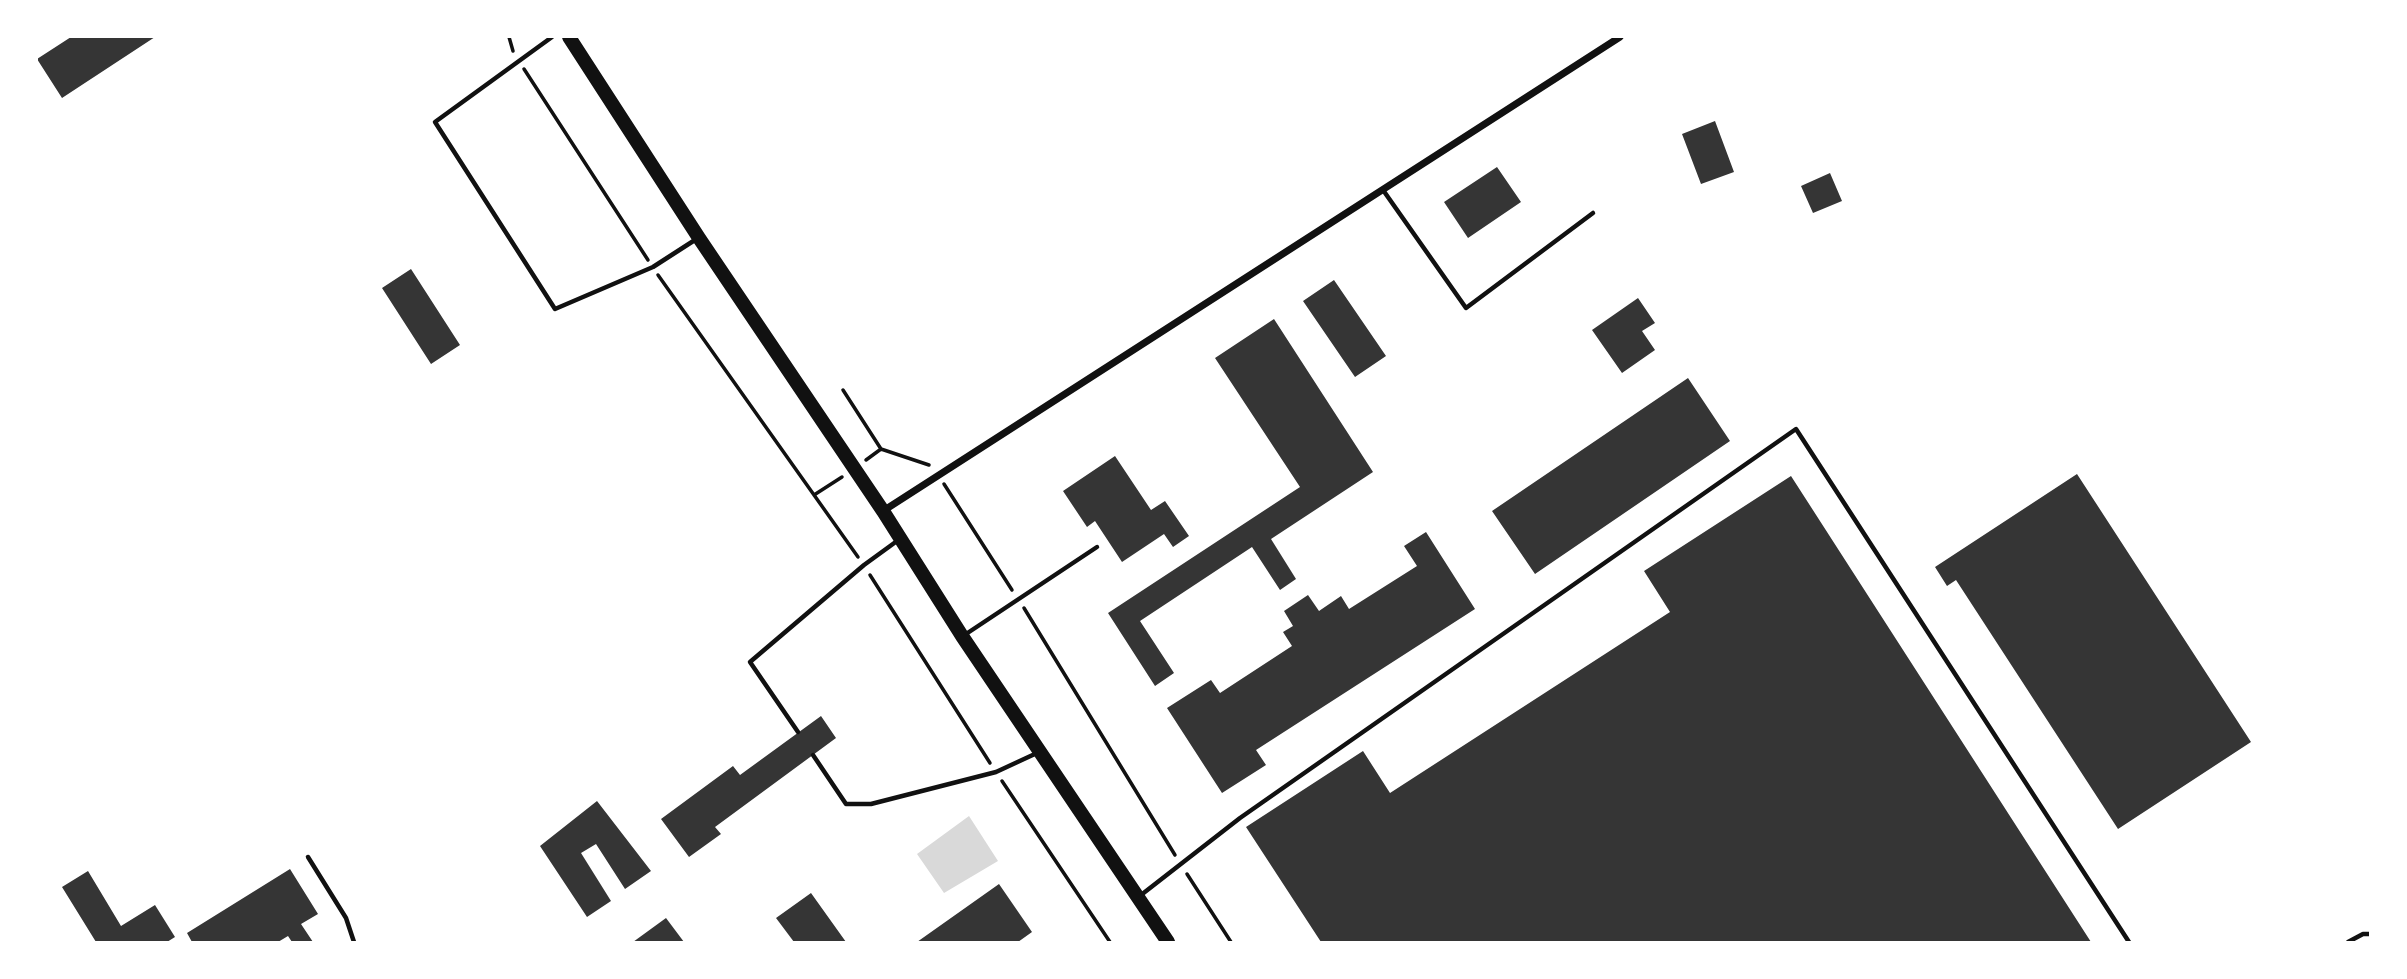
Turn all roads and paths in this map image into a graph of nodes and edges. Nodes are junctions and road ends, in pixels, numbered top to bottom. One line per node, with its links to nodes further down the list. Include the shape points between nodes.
1 (509, 37): 5 (path)
2 (552, 37): 5 (lane)
3 (569, 37): 8 (main road)
4 (1620, 37): 6 (street)
5 (518, 60): 9 (path); 9 (lane, via 435,122 555,309)
6 (1383, 190): 7 (lane, via 1466,308); 13 (street)
7 (1593, 213)
8 (699, 238): 9 (lane); 12 (main road)
9 (653, 267): 14 (path)
10 (843, 390): 11 (path)
11 (881, 449): 12 (path); 13 (path, via 931,466)
12 (855, 469): 14 (path); 15 (main road)
13 (939, 476): 15 (street); 19 (path)
14 (814, 495): 18 (path)
15 (883, 511): 16 (main road)
16 (901, 539): 18 (lane); 20 (main road)
17 (1097, 547): 19 (lane)
18 (863, 565): 21 (lane, via 750,662); 24 (path)
19 (1018, 598): 20 (lane); 26 (path)
20 (962, 636): 22 (main road)
21 (798, 732)
22 (1040, 751): 24 (lane); 27 (main road)
23 (813, 755): 24 (lane, via 846,803 871,804)
24 (996, 772): 30 (path)
25 (308, 856): 29 (lane, via 346,918)
26 (1180, 864): 27 (lane); 32 (path); 33 (lane, via 1796,429)
27 (1138, 898): 31 (main road)
28 (2370, 934): 34 (lane)
29 (354, 942)
30 (1110, 942)
31 (1168, 942)
32 (1231, 942)
33 (2129, 942)
34 (2348, 942)

